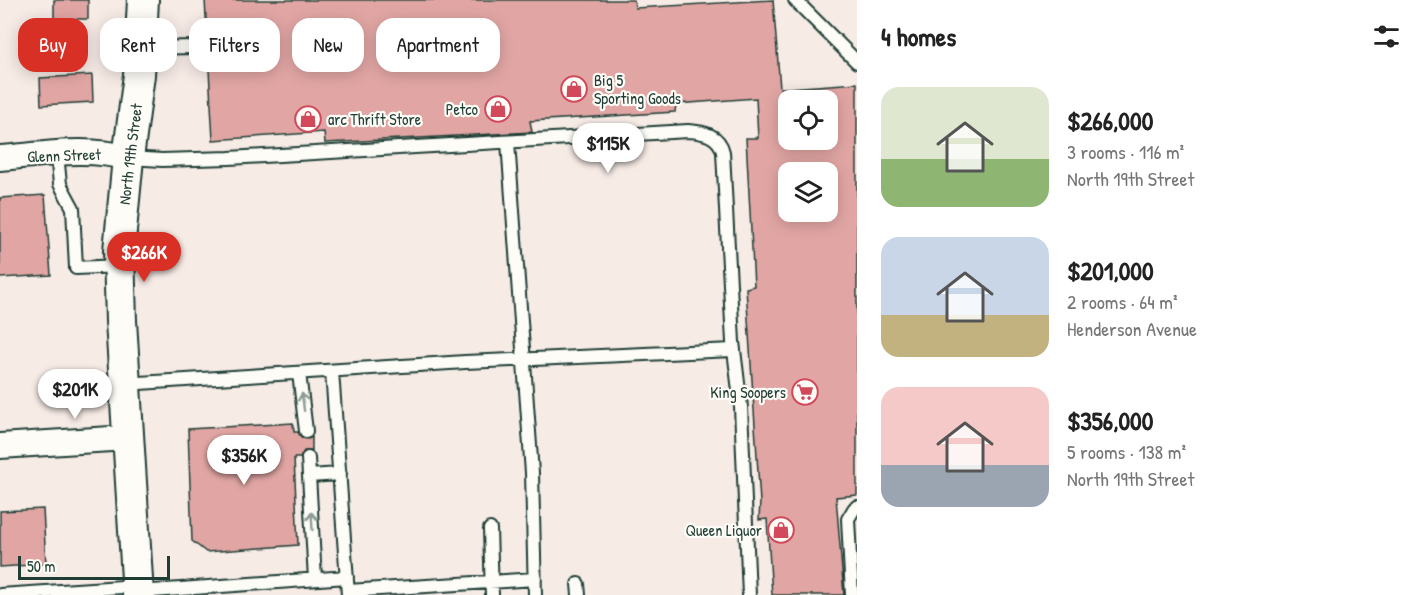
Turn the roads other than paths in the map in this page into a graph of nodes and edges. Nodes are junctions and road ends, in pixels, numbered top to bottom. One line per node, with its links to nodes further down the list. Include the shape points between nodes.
1 (143, 0): 3 (street, North 19th Street)
2 (795, 0): 4 (lane)
3 (142, 18)
4 (857, 62)
5 (138, 72): 9 (street, North 19th Street)
6 (508, 142): 9 (lane, via 229,158); 11 (lane, via 688,131 706,133 719,142 723,152); 12 (lane)
7 (57, 154): 8 (street, Glenn Street); 9 (street, Glenn Street, via 105,153); 10 (lane, via 60,184 73,208 76,268)
8 (0, 158)
9 (128, 158): 10 (street, North 19th Street)
10 (120, 266): 15 (street, North 19th Street)
11 (734, 350): 12 (lane); 34 (lane, via 741,407)
12 (523, 359): 13 (lane); 26 (lane)
13 (332, 371): 14 (lane); 20 (lane)
14 (299, 373): 15 (lane); 16 (lane, one-way to 14)
15 (124, 384): 17 (street, North 19th Street)
16 (306, 432)
17 (127, 438): 18 (street); 28 (street, North 19th Street)
18 (0, 446)
19 (308, 458): 21 (lane)
20 (340, 474): 21 (lane); 24 (lane)
21 (309, 476): 25 (lane, one-way to 21)
22 (857, 507): 35 (lane, via 848,519)
23 (490, 529): 27 (lane)
24 (347, 577): 25 (lane); 30 (lane)
25 (315, 579): 28 (lane)
26 (535, 579): 27 (lane); 33 (lane)
27 (492, 582): 30 (lane); 32 (lane)
28 (137, 591): 29 (lane)
29 (63, 593): 31 (lane)
30 (348, 593)
31 (0, 595)
32 (492, 595)
33 (535, 595)
34 (749, 595)
35 (852, 595)

